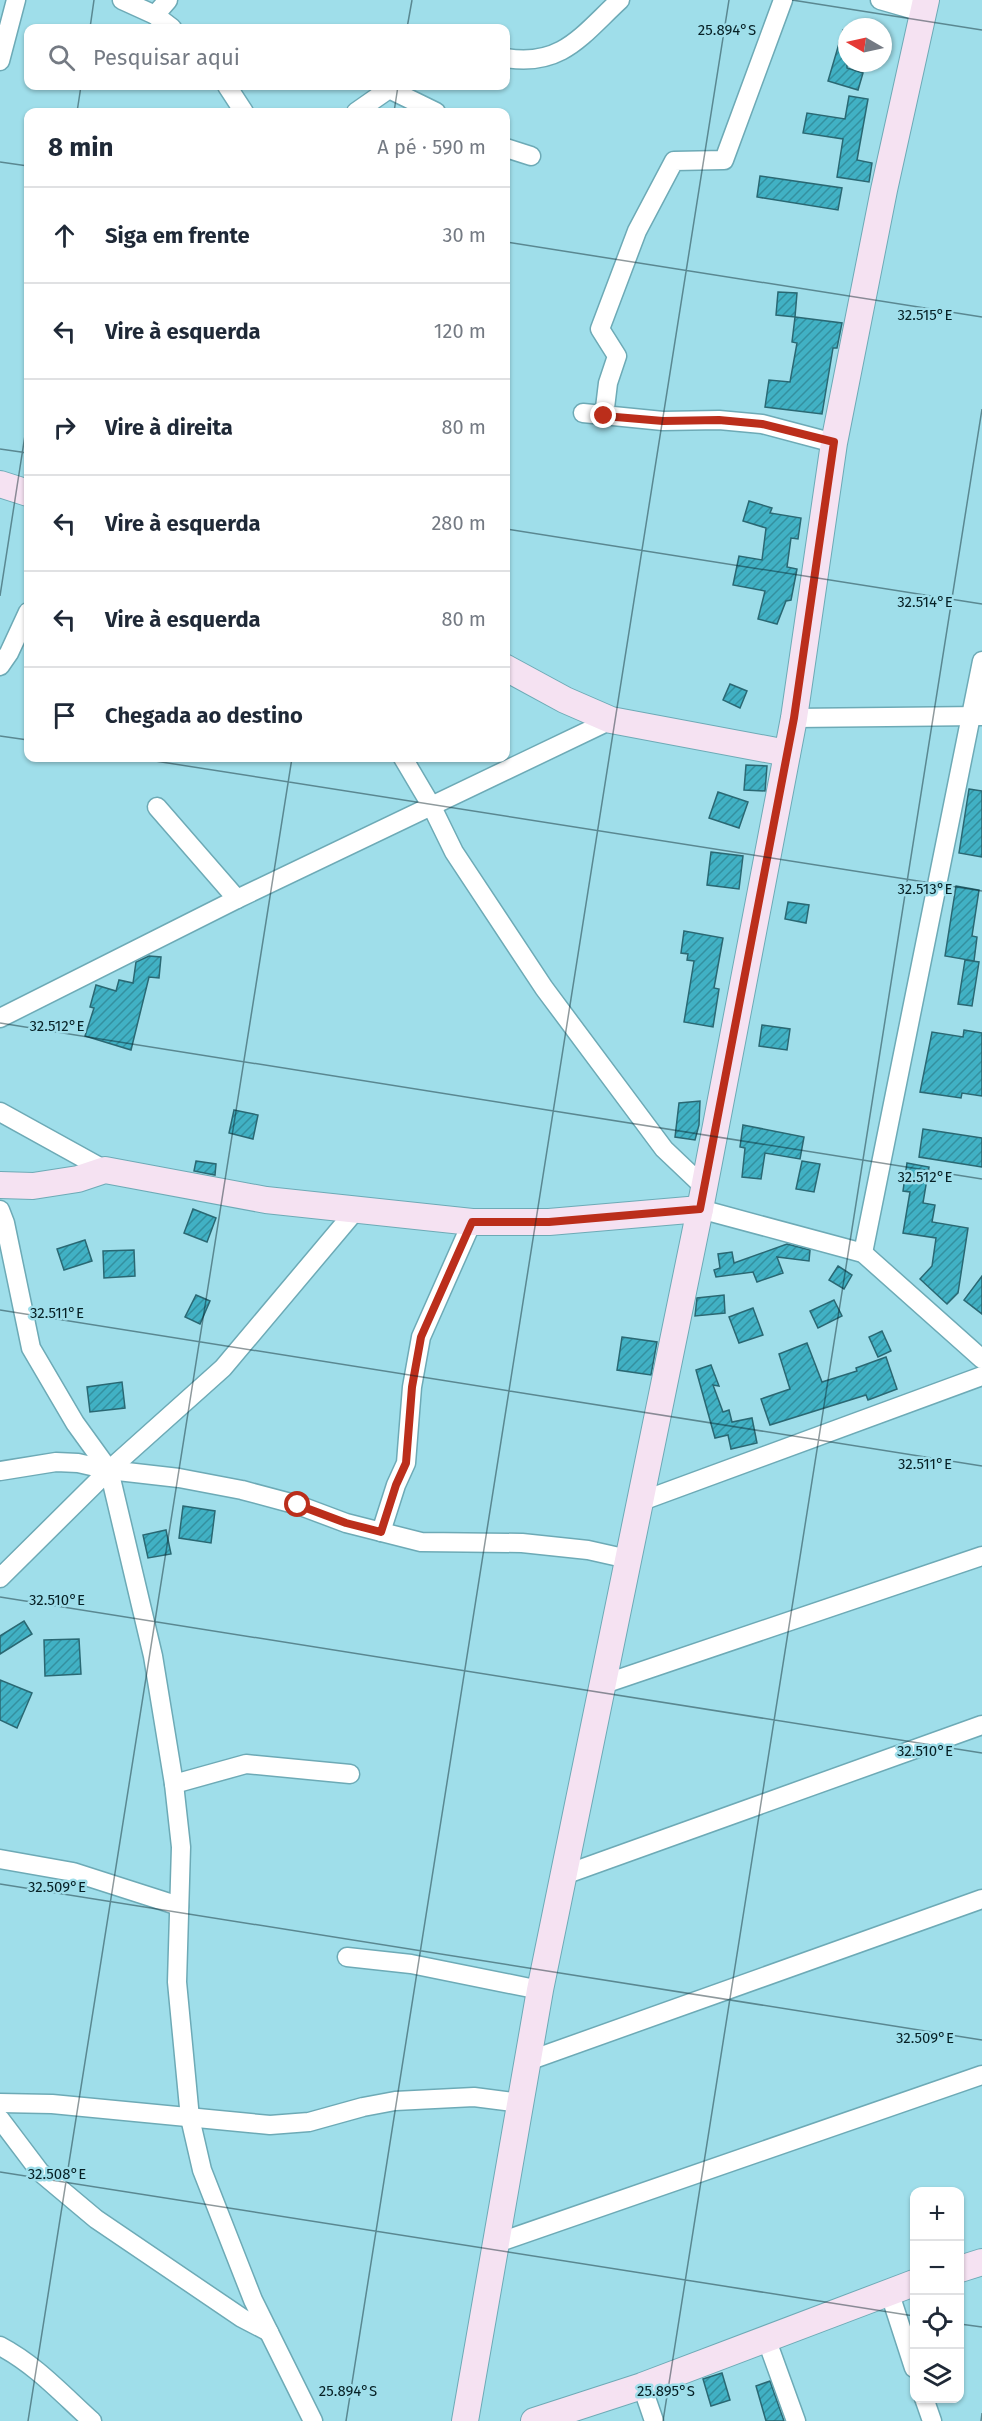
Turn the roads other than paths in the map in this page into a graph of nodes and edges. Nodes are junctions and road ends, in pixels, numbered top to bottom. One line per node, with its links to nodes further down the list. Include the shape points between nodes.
1 (16, 0): 11 (street)
2 (122, 0): 8 (street)
3 (168, 0): 8 (street)
4 (620, 0): 10 (street, via 569,46 545,59)
5 (783, 0): 21 (street, via 724,160 674,161 637,231 600,329 617,356 608,383)
6 (880, 0): 7 (street)
7 (924, 6): 22 (street)
8 (155, 15): 9 (street)
9 (167, 24)
10 (510, 59)
11 (0, 62)
12 (230, 90): 15 (street)
13 (386, 90): 16 (street)
14 (396, 90): 17 (street)
15 (241, 108)
16 (361, 108)
17 (429, 108)
18 (510, 149): 19 (street)
19 (531, 156)
20 (583, 413): 21 (street)
21 (604, 416): 22 (street, via 762,424)
22 (834, 442): 30 (street)
23 (0, 484): 24 (street)
24 (24, 492)
25 (24, 621): 27 (street)
26 (982, 661): 29 (street)
27 (0, 666)
28 (510, 670): 31 (street)
29 (977, 715): 30 (street); 45 (street)
30 (794, 718): 32 (street)
31 (611, 720): 32 (street); 35 (street)
32 (788, 753): 41 (street)
33 (405, 762): 35 (street)
34 (157, 807): 36 (street)
35 (432, 807): 36 (street); 41 (street, via 454,852 544,988)
36 (237, 899): 37 (street)
37 (0, 1018)
38 (0, 1112): 39 (street)
39 (105, 1170): 40 (street, via 33,1186); 42 (street, via 266,1200)
40 (0, 1185)
41 (702, 1198): 44 (street, via 549,1222); 45 (street); 50 (street)
42 (356, 1210): 44 (street); 48 (street, via 223,1368)
43 (2, 1219): 48 (street, via 31,1348 75,1423)
44 (472, 1222): 51 (street, via 421,1337 412,1387 406,1463)
45 (863, 1253): 46 (street)
46 (982, 1359)
47 (982, 1376): 50 (street)
48 (109, 1470): 49 (street, via 56,1462); 51 (street, via 242,1490); 54 (street); 58 (street, via 150,1646)
49 (0, 1471)
50 (642, 1501): 53 (street)
51 (381, 1532): 53 (street, via 421,1542 522,1543)
52 (982, 1556): 55 (street)
53 (628, 1559): 55 (street)
54 (0, 1578)
55 (604, 1684): 60 (street)
56 (982, 1725): 60 (street)
57 (350, 1774): 58 (street, via 246,1764)
58 (174, 1784): 62 (street, via 181,1847)
59 (0, 1859): 62 (street, via 74,1872)
60 (564, 1875): 64 (street)
61 (982, 1899): 65 (street)
62 (179, 1906): 69 (street, via 177,1982)
63 (347, 1957): 64 (street, via 411,1964)
64 (540, 1990): 65 (street)
65 (528, 2061): 68 (street)
66 (982, 2075): 71 (street)
67 (0, 2103): 69 (street, via 52,2104)
68 (520, 2103): 69 (street, via 474,2097 395,2101 309,2122 270,2125); 71 (street)
69 (190, 2118): 76 (street, via 202,2170)
70 (0, 2119): 76 (street, via 40,2172 96,2219 242,2318)
71 (494, 2244): 84 (street)
72 (982, 2262): 73 (street)
73 (964, 2268)
74 (910, 2285): 75 (street)
75 (889, 2291): 77 (street); 79 (street)
76 (269, 2332): 83 (street)
77 (766, 2338): 80 (street); 87 (street)
78 (0, 2346): 82 (street, via 21,2356)
79 (910, 2353)
80 (642, 2386): 85 (street); 86 (street)
81 (926, 2403): 88 (street)
82 (92, 2421)
83 (313, 2421)
84 (465, 2421)
85 (535, 2421)
86 (654, 2421)
87 (796, 2421)
88 (932, 2421)

